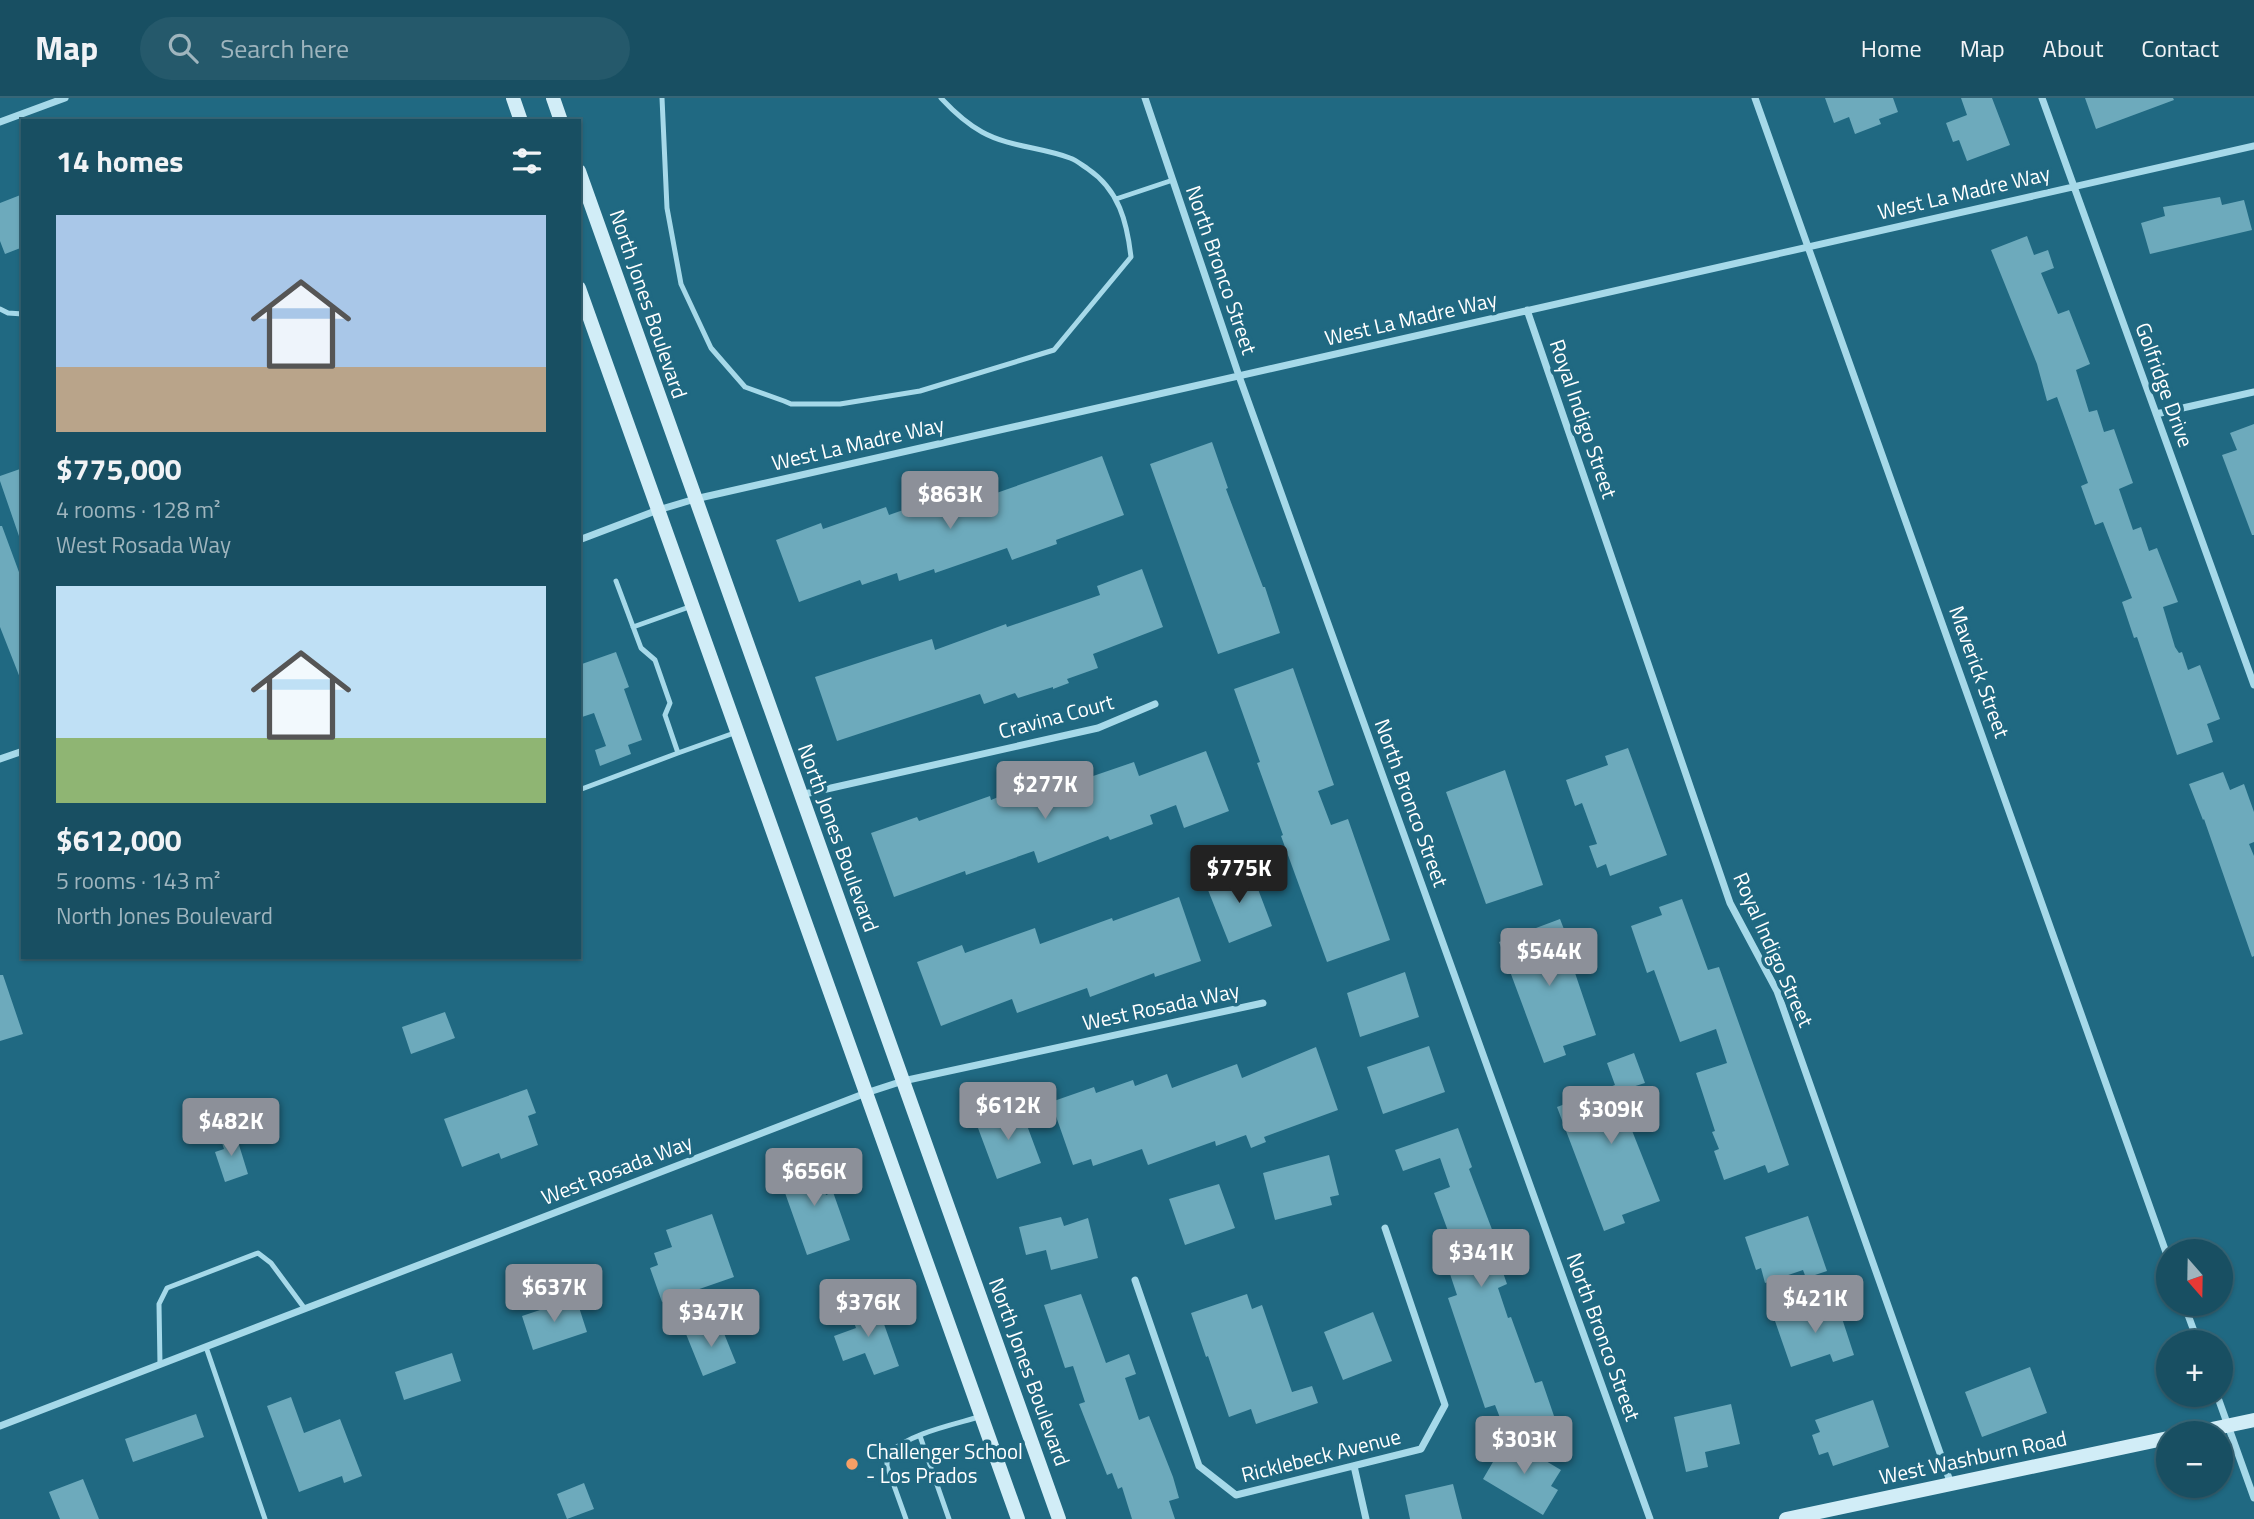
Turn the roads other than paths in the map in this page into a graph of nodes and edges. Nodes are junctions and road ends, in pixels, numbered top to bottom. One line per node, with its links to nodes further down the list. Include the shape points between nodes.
1 (65, 98): 11 (street)
2 (513, 98): 9 (main road)
3 (554, 98): 10 (main road)
4 (662, 98): 16 (lane, via 667,208 681,284 711,348 745,387 791,404 840,404 920,391 1054,350 1131,257 1128,231)
5 (941, 98): 16 (lane, via 961,119 984,133 1071,158 1100,177)
6 (1145, 98): 14 (street, North Bronco Street)
7 (1755, 98): 17 (street, Maverick Street)
8 (2042, 98): 15 (street, Golfridge Drive)
9 (520, 119)
10 (560, 119)
11 (0, 122)
12 (2254, 146): 15 (street, West La Madre Way)
13 (581, 177): 25 (main road, North Jones Boulevard)
14 (1173, 180): 16 (lane); 22 (street, North Bronco Street)
15 (2074, 186): 17 (street, West La Madre Way); 24 (street, Golfridge Drive)
16 (1116, 199)
17 (1809, 247): 20 (street, West La Madre Way); 43 (street, Maverick Street)
18 (581, 294): 26 (main road)
19 (0, 309): 21 (lane)
20 (1527, 310): 22 (street, West La Madre Way); 56 (street, Royal Indigo Street, via 1730,904 1777,991)
21 (21, 314)
22 (1239, 376): 25 (street, West La Madre Way); 64 (street, North Bronco Street)
23 (2254, 392): 24 (street)
24 (2156, 414): 31 (street, Golfridge Drive)
25 (695, 499): 26 (street, West La Madre Way); 38 (main road, North Jones Boulevard)
26 (658, 510): 27 (street, West La Madre Way); 29 (main road)
27 (581, 539)
28 (616, 582): 30 (lane)
29 (692, 606): 30 (lane); 33 (main road)
30 (633, 627): 35 (lane, via 641,648 656,660 670,702 665,715)
31 (2254, 685)
32 (1155, 704): 38 (street, Cravina Court, via 1098,728)
33 (737, 732): 35 (lane); 41 (main road)
34 (21, 752): 36 (street)
35 (678, 753): 37 (lane)
36 (0, 759)
37 (581, 789)
38 (800, 795): 40 (main road, North Jones Boulevard)
39 (1263, 1003): 40 (street, West Rosada Way)
40 (903, 1081): 41 (street, West Rosada Way); 62 (main road, North Jones Boulevard)
41 (866, 1093): 45 (street, West Rosada Way); 48 (main road)
42 (1385, 1228): 55 (street, Ricklebeck Avenue, via 1445,1405 1421,1449)
43 (2161, 1239)
44 (1135, 1280): 55 (street, Ricklebeck Avenue, via 1199,1466 1236,1495)
45 (305, 1309): 46 (street, West Rosada Way); 47 (lane, via 271,1263 258,1253 167,1288 159,1304)
46 (206, 1347): 47 (street, West Rosada Way); 58 (lane)
47 (159, 1365): 51 (street, West Rosada Way)
48 (981, 1417): 52 (lane); 61 (main road)
49 (2254, 1420): 50 (main road)
50 (2233, 1425)
51 (0, 1426)
52 (920, 1436): 59 (lane, via 887,1454); 60 (lane)
53 (2233, 1440): 57 (street)
54 (2156, 1441): 56 (main road, West Washburn Road)
55 (1354, 1466): 63 (street)
56 (1952, 1484): 65 (main road, West Washburn Road)
57 (2254, 1498)
58 (265, 1519)
59 (906, 1519)
60 (949, 1519)
61 (1018, 1519)
62 (1059, 1519)
63 (1366, 1519)
64 (1650, 1519)
65 (1786, 1519)

